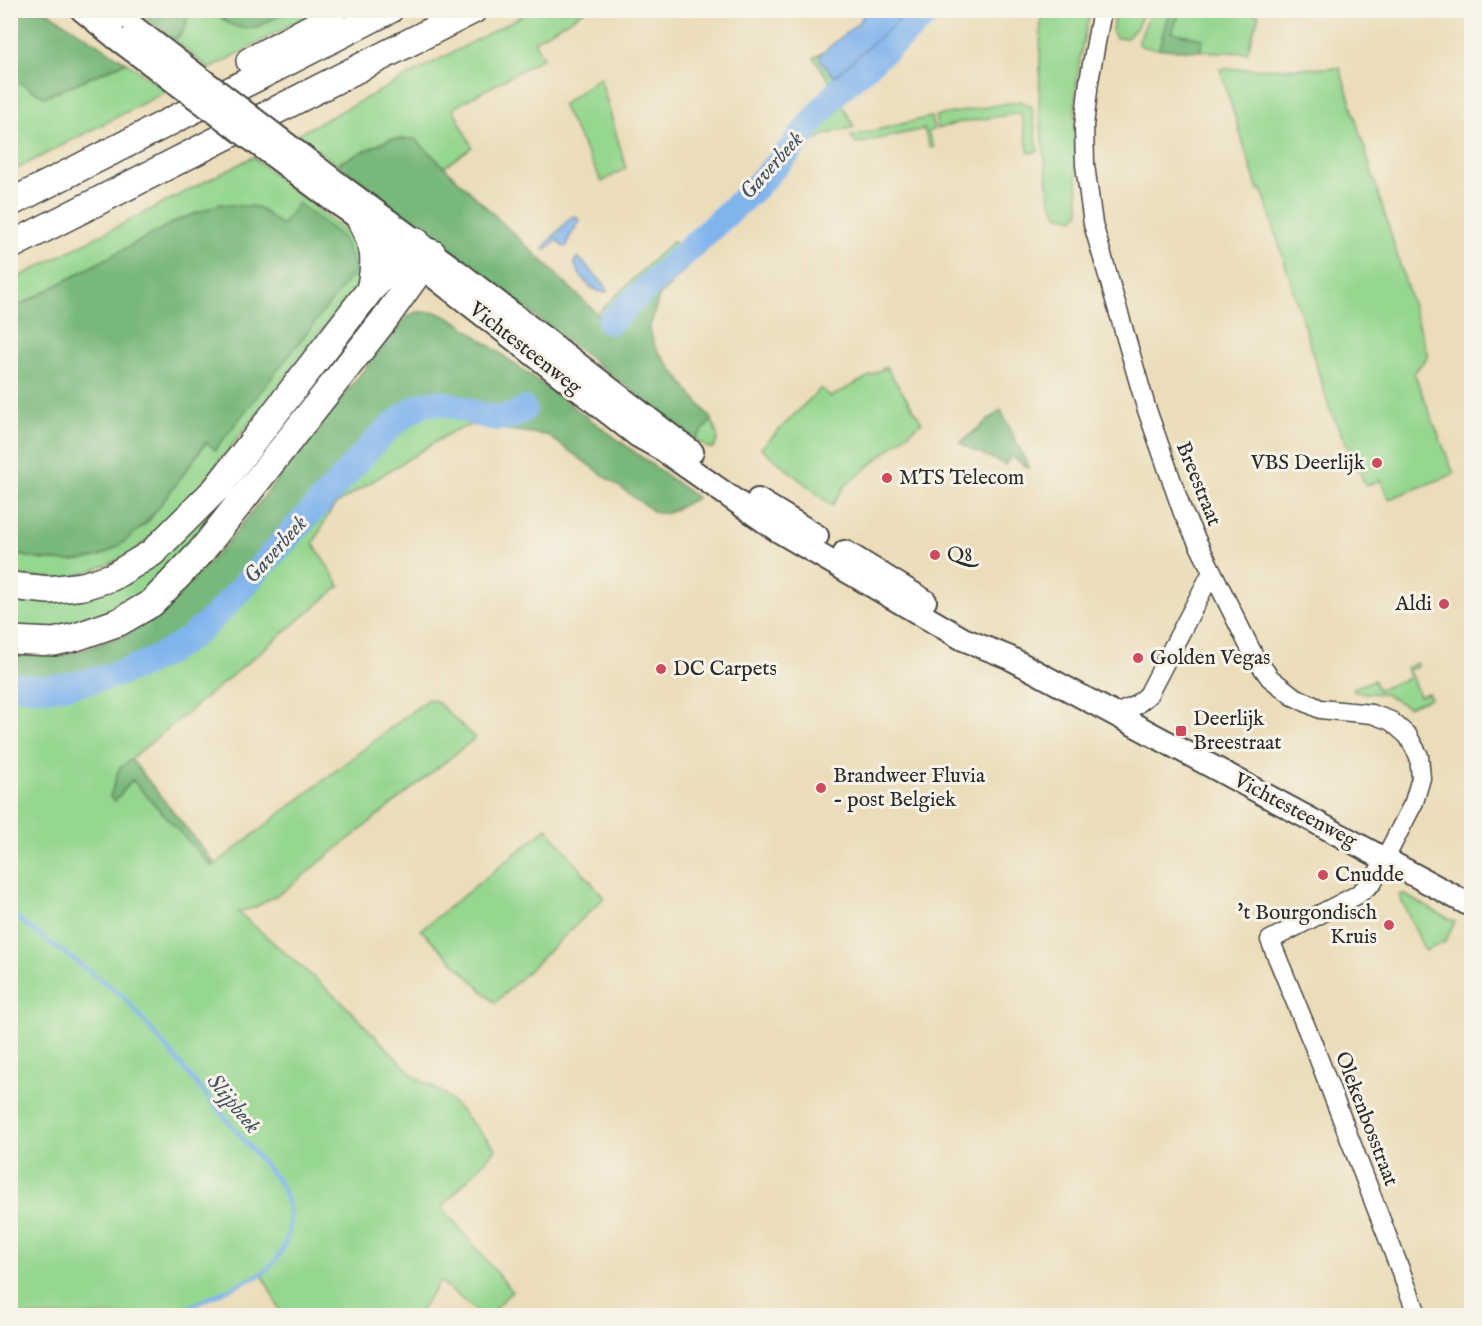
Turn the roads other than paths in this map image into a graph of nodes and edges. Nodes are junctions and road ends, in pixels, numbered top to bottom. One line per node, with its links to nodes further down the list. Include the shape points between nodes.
1 (82, 10): 7 (main road, Vichtesteenweg)
2 (112, 10): 7 (main road, Vichtesteenweg)
3 (333, 10): 8 (highway, via 316,25 242,66)
4 (389, 10): 8 (highway)
5 (473, 10): 12 (highway)
6 (1102, 10): 17 (street, Breestraat, via 1084,126 1093,224 1162,460)
7 (125, 33): 9 (main road, Vichtesteenweg, bridge)
8 (212, 101): 10 (highway)
9 (335, 192): 11 (main road, Vichtesteenweg); 14 (main road, Vichtesteenweg)
10 (10, 203)
11 (360, 219): 14 (main road, Vichtesteenweg); 16 (highway, via 373,243 375,266)
12 (47, 227): 13 (highway); 15 (highway)
13 (10, 246)
14 (418, 254): 16 (highway); 19 (highway, via 379,327 201,553 152,603 118,622 76,637 54,642); 20 (main road, Vichtesteenweg, via 638,436 741,506 956,635 992,648)
15 (10, 259)
16 (370, 290): 18 (highway, via 217,488 152,553 112,577 83,586 49,590)
17 (1212, 572): 20 (street, via 1148,695 1135,706); 21 (street, Breestraat, via 1254,656 1276,685 1320,709 1382,717 1400,728 1415,746 1420,767 1419,789)
18 (10, 586)
19 (10, 640)
20 (1115, 714): 21 (main road, Vichtesteenweg)
21 (1385, 860): 22 (main road, Vichtesteenweg); 23 (street, Breestraat, via 1363,891)
22 (1472, 906)
23 (1270, 940): 24 (street, Olekenbosstraat)
24 (1418, 1316)

